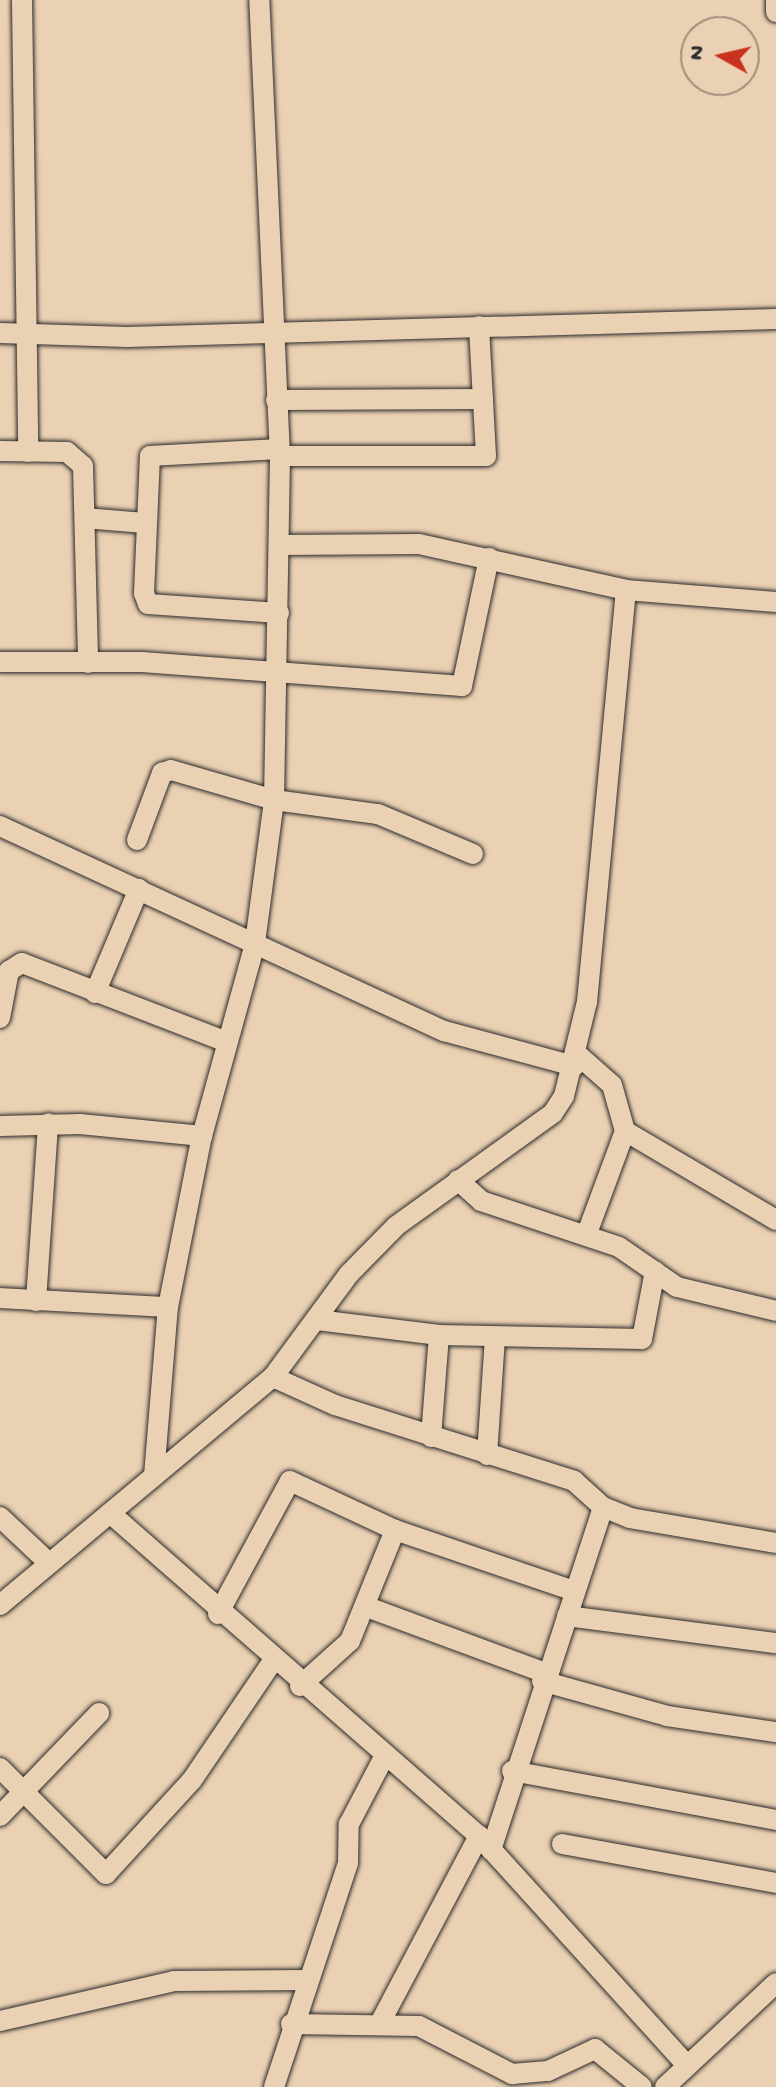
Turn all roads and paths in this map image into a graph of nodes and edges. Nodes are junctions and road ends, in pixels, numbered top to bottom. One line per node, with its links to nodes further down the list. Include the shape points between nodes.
1 (22, 0): 9 (street)
2 (259, 0): 7 (street)
3 (776, 0): 4 (street)
4 (776, 12)
5 (776, 319): 6 (street)
6 (479, 326): 7 (street); 10 (street)
7 (273, 330): 9 (street); 11 (street)
8 (0, 333): 9 (street)
9 (29, 336): 13 (street)
10 (483, 399): 11 (street); 14 (street, via 486,456)
11 (276, 400): 14 (street)
12 (0, 451): 13 (street)
13 (28, 452): 15 (street, via 78,456)
14 (280, 453): 16 (street, via 154,452); 17 (street)
15 (85, 518): 16 (street); 23 (street)
16 (144, 523): 21 (street, via 148,604)
17 (280, 545): 18 (street, via 419,544); 21 (street)
18 (489, 558): 19 (street); 24 (street, via 462,686)
19 (626, 590): 20 (street); 34 (street)
20 (776, 602)
21 (279, 613): 24 (street)
22 (0, 662): 23 (street)
23 (88, 663): 24 (street)
24 (281, 671): 25 (street)
25 (274, 800): 27 (street, via 166,770); 28 (street, via 378,814); 30 (street)
26 (0, 826): 29 (street)
27 (137, 840)
28 (473, 854)
29 (139, 889): 30 (street); 31 (street)
30 (255, 943): 33 (street); 34 (street, via 444,1031)
31 (95, 993): 32 (street, via 14,964); 33 (street)
32 (0, 1018)
33 (227, 1042): 38 (street)
34 (576, 1061): 37 (street, via 612,1085); 39 (street, via 553,1113)
35 (48, 1123): 36 (street); 38 (street); 44 (street)
36 (0, 1126)
37 (625, 1131): 40 (street); 41 (street)
38 (202, 1136): 45 (street)
39 (458, 1180): 41 (street, via 481,1201); 47 (street, via 396,1226)
40 (776, 1220)
41 (587, 1233): 42 (street)
42 (655, 1271): 46 (street, via 677,1287); 49 (street, via 642,1339)
43 (0, 1298): 44 (street)
44 (36, 1301): 45 (street)
45 (168, 1307): 53 (street)
46 (776, 1311)
47 (317, 1320): 48 (street); 50 (street)
48 (439, 1335): 49 (street); 51 (street)
49 (495, 1338): 52 (street)
50 (273, 1377): 51 (street); 53 (street)
51 (431, 1437): 52 (street)
52 (487, 1455): 54 (street, via 574,1481)
53 (154, 1476): 55 (street)
54 (603, 1507): 58 (street, via 652,1525); 60 (street)
55 (110, 1513): 59 (street); 63 (street)
56 (0, 1517): 59 (street)
57 (395, 1530): 60 (street); 62 (street); 63 (street, via 290,1481)
58 (776, 1543)
59 (49, 1563): 61 (street)
60 (574, 1591): 64 (street)
61 (0, 1605)
62 (367, 1607): 67 (street); 68 (street, via 335,1659)
63 (218, 1614): 66 (street)
64 (567, 1616): 65 (street); 67 (street)
65 (776, 1643)
66 (273, 1661): 68 (street); 74 (street, via 192,1780 106,1874)
67 (543, 1677): 70 (street, via 667,1716); 73 (street)
68 (300, 1686): 71 (street)
69 (99, 1713): 74 (street)
70 (776, 1732)
71 (385, 1755): 77 (street); 80 (street, via 349,1824 348,1863)
72 (0, 1768): 74 (street)
73 (512, 1771): 76 (street); 77 (street)
74 (20, 1793): 75 (street)
75 (0, 1816)
76 (776, 1820)
77 (485, 1843): 83 (street); 85 (street)
78 (562, 1844): 79 (street)
79 (776, 1883)
80 (307, 1980): 82 (street, via 174,1981); 84 (street)
81 (776, 1983): 85 (street)
82 (0, 2021)
83 (380, 2023): 84 (street); 87 (street, via 431,2030 512,2074 548,2071 595,2049)
84 (291, 2024): 86 (street)
85 (686, 2064): 88 (street)
86 (274, 2087)
87 (642, 2087)
88 (665, 2087)

